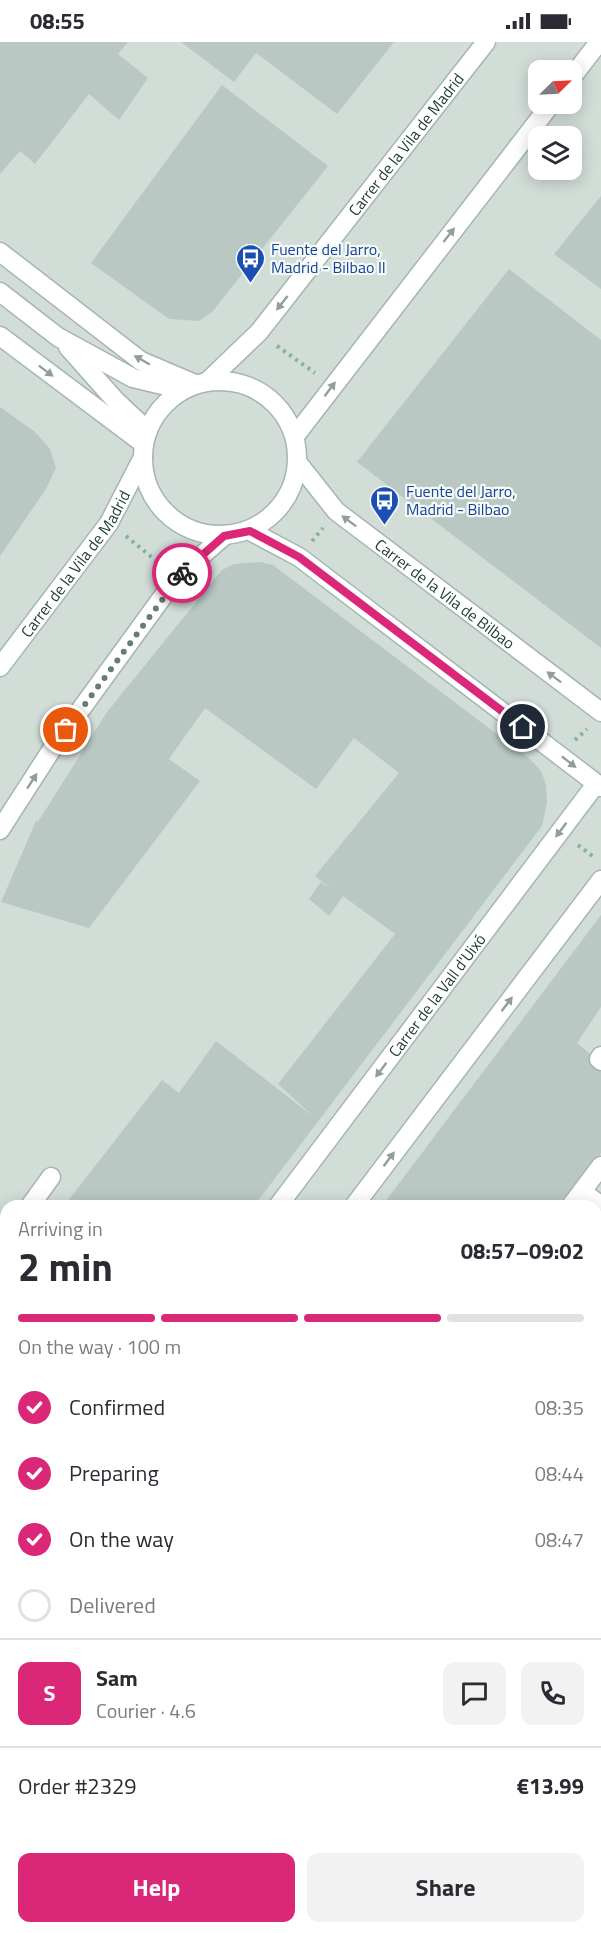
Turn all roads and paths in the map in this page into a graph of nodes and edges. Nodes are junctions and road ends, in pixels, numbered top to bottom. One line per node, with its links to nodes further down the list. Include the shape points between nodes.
1 (486, 42): 7 (street, Carrer de la Vila de Madrid, one-way to 7)
2 (599, 42): 3 (street)
3 (582, 64)
4 (543, 114): 11 (street, one-way to 4)
5 (0, 252): 10 (street, one-way to 5, via 141,361)
6 (0, 292): 9 (street)
7 (259, 332): 10 (street, Carrer de la Vila de Madrid); 11 (path)
8 (0, 336): 13 (street, one-way to 13)
9 (58, 337): 10 (street, via 133,378); 13 (street, via 115,400)
10 (195, 385): 12 (street, via 245,384 277,404); 13 (street, via 162,407)
11 (333, 386): 12 (street, one-way to 11)
12 (295, 436): 14 (street)
13 (145, 444): 16 (street, Carrer de la Vila de Madrid); 18 (street, via 153,497 183,527)
14 (298, 463): 15 (street, Carrer de la Vila de Bilbao); 17 (street, via 284,504)
15 (336, 511): 19 (path); 22 (street, Carrer de la Vila de Bilbao, one-way to 15)
16 (109, 523): 20 (path); 21 (street, Carrer de la Vila de Madrid)
17 (250, 531): 18 (street); 19 (street)
18 (224, 536): 20 (street)
19 (299, 557): 23 (street)
20 (177, 577): 25 (street, one-way to 20, via 52,750)
21 (0, 667)
22 (597, 718): 23 (path)
23 (560, 755): 24 (street, one-way to 24)
24 (600, 784): 33 (street, Carrer de la Vall d'Uixó, one-way to 33)
25 (0, 830)
26 (601, 880): 34 (street, one-way to 26)
27 (601, 1056): 28 (street)
28 (601, 1061)
29 (601, 1166): 31 (street)
30 (51, 1177): 32 (street)
31 (576, 1199)
32 (34, 1200)
33 (283, 1200)
34 (359, 1200)

